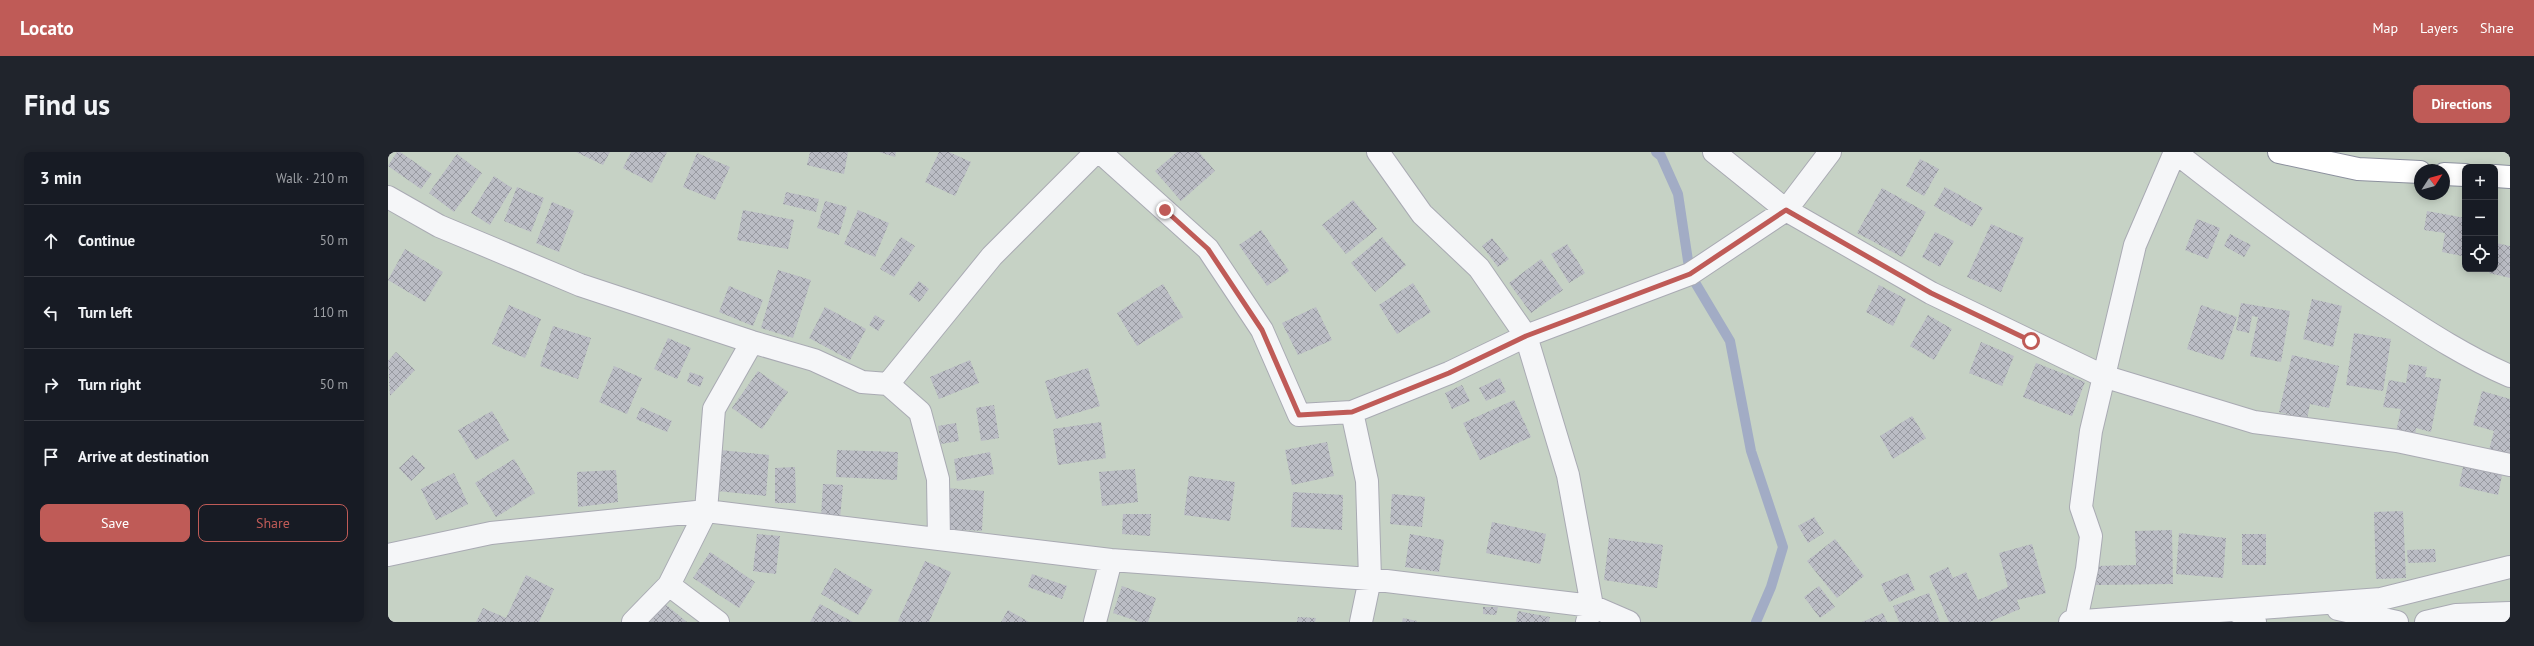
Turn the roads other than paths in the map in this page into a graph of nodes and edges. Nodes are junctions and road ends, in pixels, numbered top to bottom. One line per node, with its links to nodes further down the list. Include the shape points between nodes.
1 (1096, 152): 19 (street, via 992,256)
2 (1100, 152): 20 (street, via 1208,249 1262,330 1299,415)
3 (1378, 152): 15 (street, via 1422,214 1479,268)
4 (1714, 152): 14 (street)
5 (1830, 152): 14 (street)
6 (2175, 152): 17 (street, via 2135,245); 18 (street, via 2283,236 2365,292 2431,334)
7 (2279, 152): 8 (highway, via 2358,169)
8 (2414, 172)
9 (2450, 174): 10 (highway)
10 (2462, 175)
11 (2498, 176): 12 (highway)
12 (2510, 177)
13 (388, 197): 16 (street, via 439,226 580,285)
14 (1786, 210): 15 (street, via 1690,274); 17 (street, via 1931,293)
15 (1526, 336): 20 (street, via 1449,373); 32 (street, via 1568,475)
16 (752, 342): 19 (street, via 814,360 862,382); 22 (street, via 714,409)
17 (2103, 376): 21 (street, via 2254,422 2396,441); 33 (street, via 2091,431 2081,507 2091,536 2087,569)
18 (2510, 376)
19 (888, 384): 23 (street, via 920,412 938,479)
20 (1352, 412): 27 (street, via 1367,481)
21 (2510, 465)
22 (706, 511): 23 (street); 24 (street, via 491,534); 28 (street)
23 (939, 539): 25 (street)
24 (388, 555)
25 (1111, 560): 27 (street); 36 (street)
26 (2510, 567): 29 (street, via 2380,599)
27 (1370, 579): 32 (street); 37 (street)
28 (669, 585): 34 (street); 35 (street)
29 (2310, 604): 30 (street); 40 (street)
30 (2232, 610): 33 (street); 39 (lane)
31 (2510, 612): 41 (street, via 2456,615)
32 (1589, 614): 38 (street)
33 (2073, 621)
34 (633, 622)
35 (718, 622)
36 (1095, 622)
37 (1361, 622)
38 (1629, 622)
39 (2256, 622)
40 (2397, 622)
41 (2426, 622)

